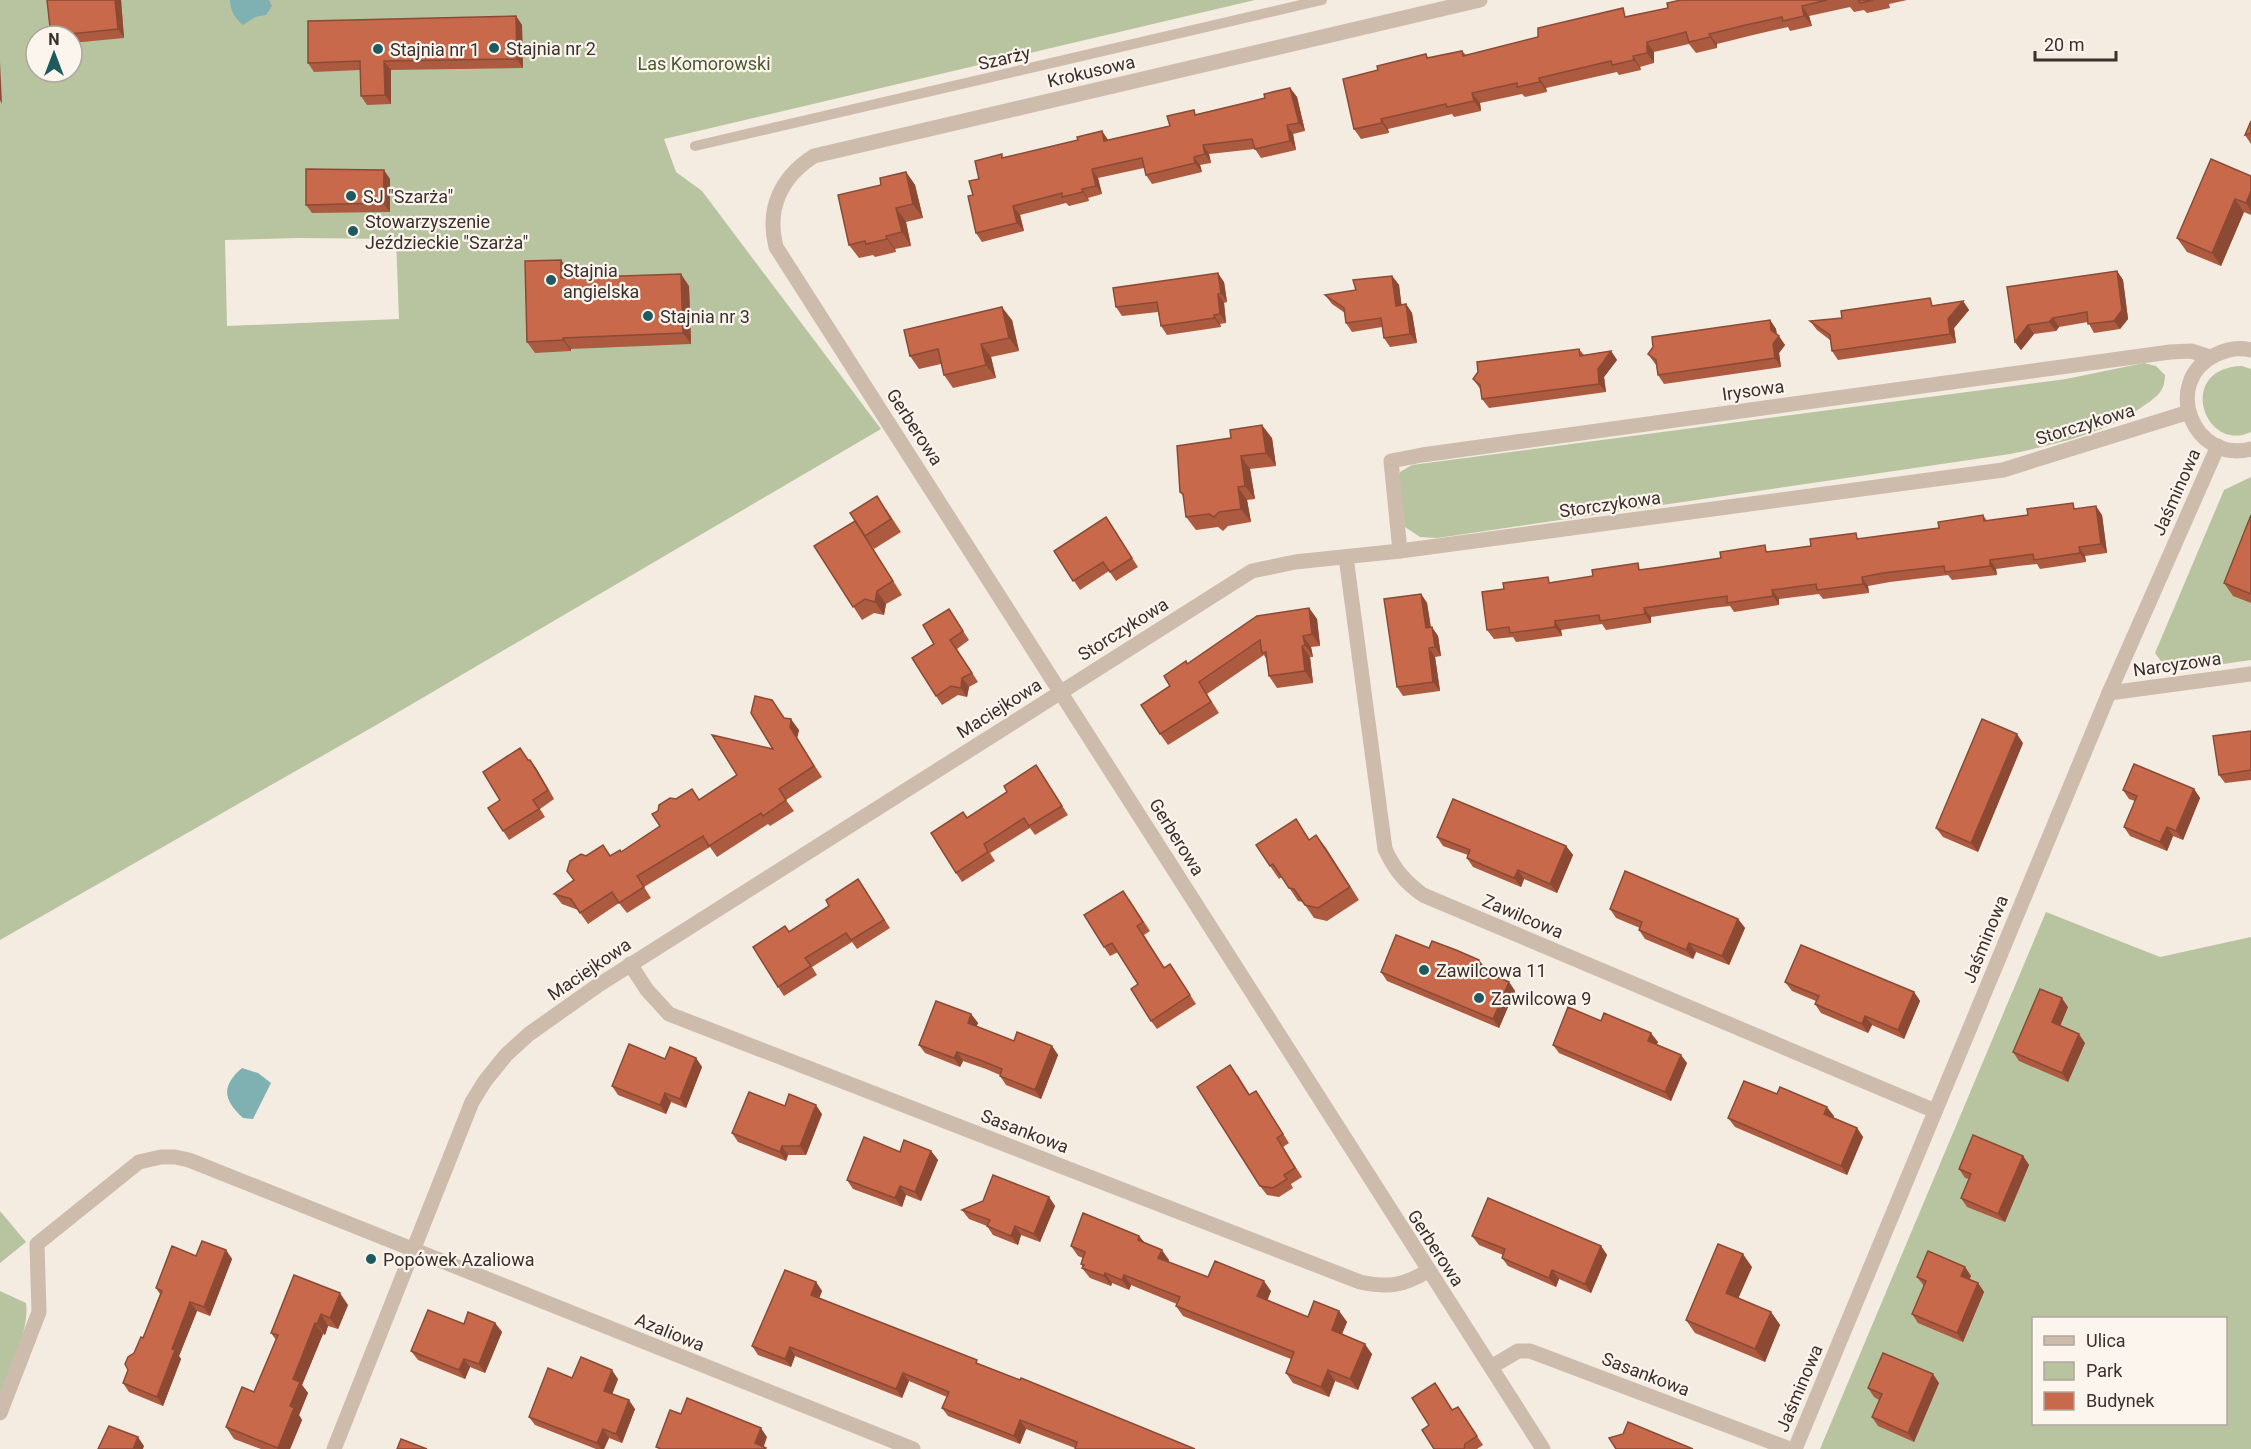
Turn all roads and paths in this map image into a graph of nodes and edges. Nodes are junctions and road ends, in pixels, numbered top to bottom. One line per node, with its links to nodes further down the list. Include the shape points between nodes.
1 (1322, 0): 3 (lane, Szarży)
2 (1480, 0): 4 (street, Krokusowa, via 814,156 795,170 776,200 772,223)
3 (695, 146)
4 (776, 247): 13 (street, Gerberowa)
5 (2251, 350): 6 (street, via 2232,348)
6 (2210, 357): 7 (street, via 2191,381); 10 (street, Irysowa, via 2191,351 2170,352 1391,461)
7 (2189, 412): 8 (street, via 2199,433); 10 (street, Storczykowa, via 2003,470)
8 (2218, 446): 9 (street, via 2236,451); 14 (street, Jaśminowa)
9 (2251, 449)
10 (1400, 551): 11 (street, Storczykowa)
11 (1346, 557): 13 (street, Storczykowa, via 1252,571); 16 (street, Zawilcowa, via 1385,849 1410,886 1423,895)
12 (2251, 674): 14 (street, Narcyzowa)
13 (1062, 691): 15 (street, Maciejkowa); 18 (street, Gerberowa)
14 (2109, 693): 16 (street, Jaśminowa)
15 (630, 964): 17 (street, Maciejkowa, via 529,1034 485,1081 462,1126); 18 (street, Sasankowa, via 669,1014 1360,1282 1396,1285)
16 (1935, 1111): 24 (street, Jaśminowa)
17 (413, 1251): 20 (street, Azaliowa, via 189,1160 160,1157 139,1162 37,1244 39,1312); 21 (street, Maciejkowa); 22 (street, Azaliowa)
18 (1428, 1271): 19 (street, Gerberowa)
19 (1491, 1367): 23 (street, Gerberowa); 24 (street, Sasankowa, via 1518,1351 1530,1351)
20 (0, 1413)
21 (334, 1449)
22 (913, 1449)
23 (1543, 1449)
24 (1792, 1449)

